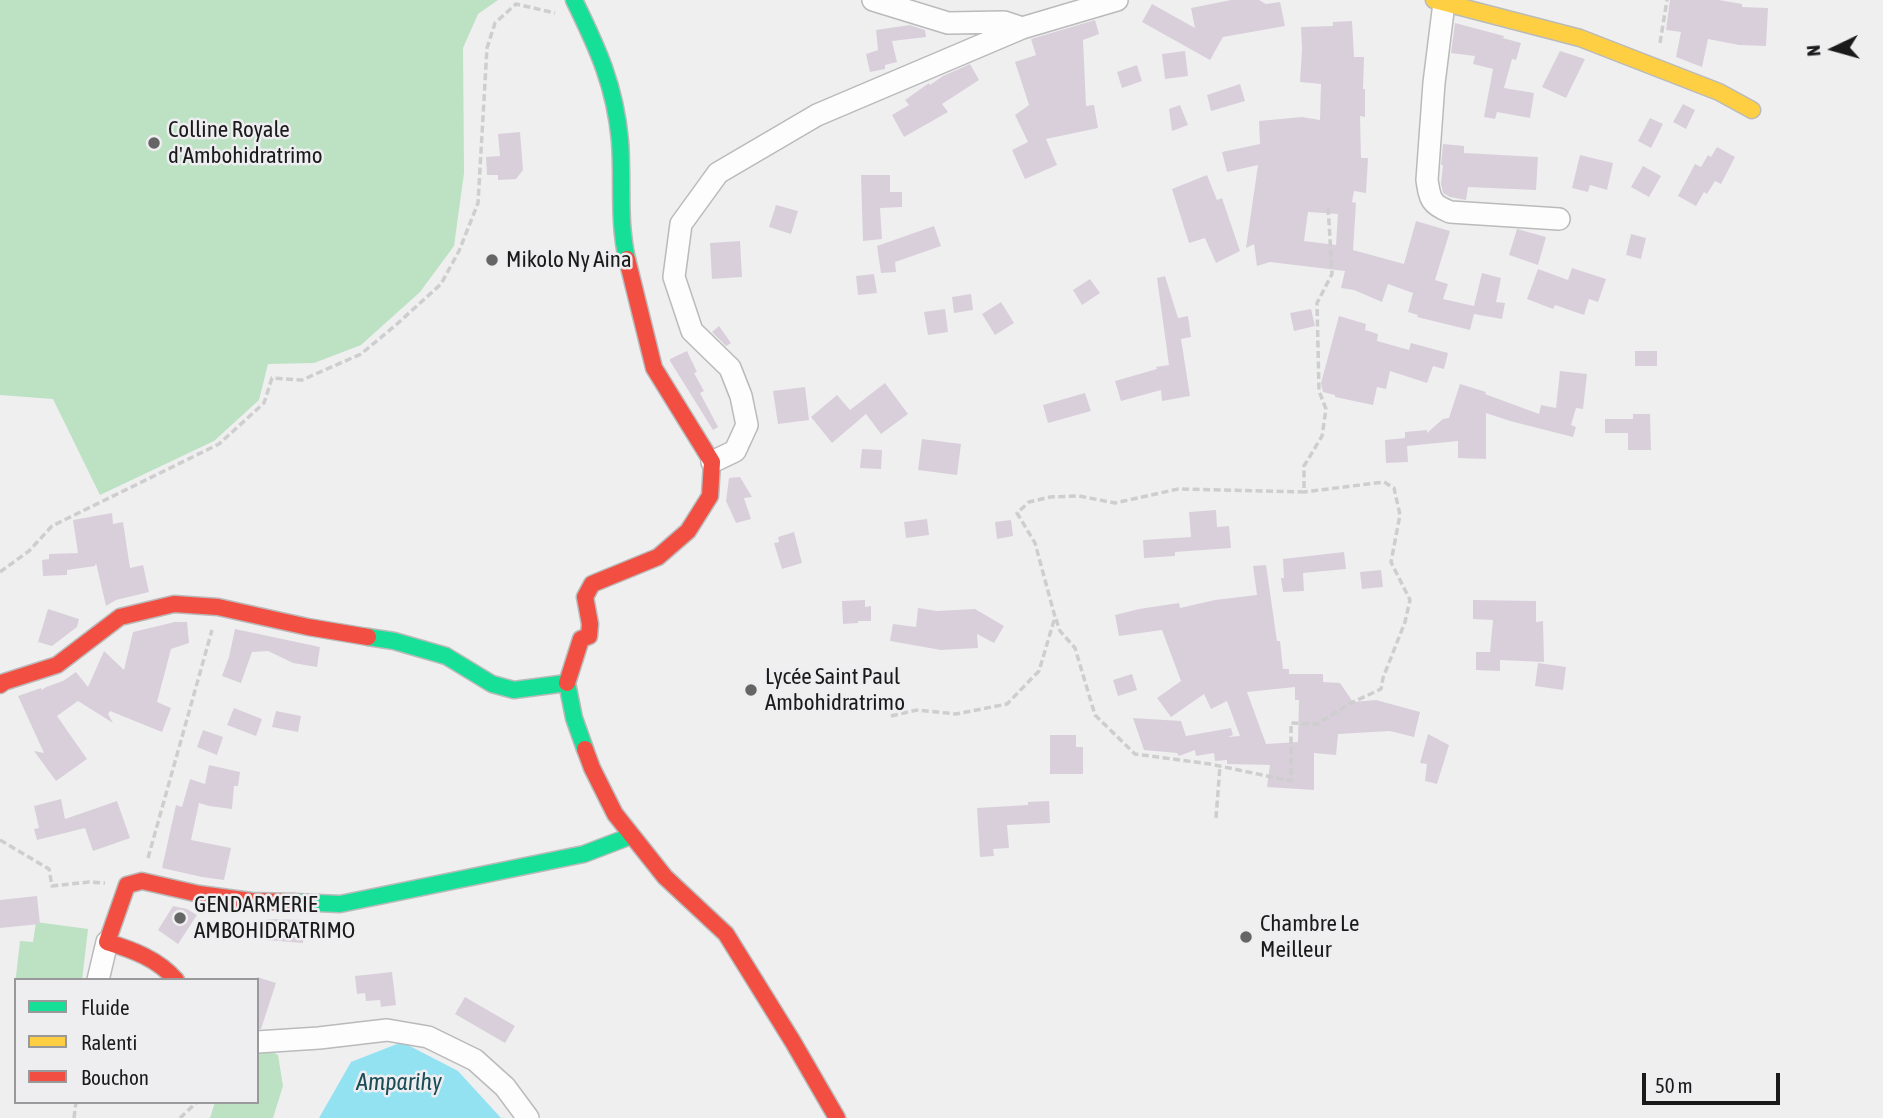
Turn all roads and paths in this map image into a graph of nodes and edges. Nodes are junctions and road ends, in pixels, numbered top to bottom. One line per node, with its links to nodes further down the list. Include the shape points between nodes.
1 (574, 0): 12 (street, via 599,51 615,102 622,238 654,368)
2 (873, 0): 7 (street, via 948,23 1004,22)
3 (1118, 0): 7 (street)
4 (1667, 0): 8 (path)
5 (1439, 1): 8 (street, via 1580,38); 11 (street, via 1429,195 1435,205 1450,212)
6 (562, 19): 14 (path, via 553,11 516,4 495,23 487,48 478,203 440,284 361,354 302,380 272,379 264,403 219,444 52,526)
7 (1022, 29): 12 (street, via 817,115 718,173 681,224 674,278 692,331 730,369 747,425 735,451)
8 (1656, 67): 9 (street)
9 (1752, 110)
10 (1328, 205): 13 (path, via 1332,274 1317,303 1319,391 1326,409 1322,436 1304,466)
11 (1559, 219)
12 (712, 461): 18 (street, via 710,496 688,531 658,557 592,584 584,597 589,636 581,639)
13 (1304, 492): 16 (path, via 1178,489 1115,503 1079,496 1029,502 1017,513 1035,543); 20 (path, via 1384,482 1394,488 1400,515 1391,562 1410,600 1405,622 1381,689 1318,724 1291,723 1291,782)
14 (0, 572)
15 (218, 607): 17 (street, via 174,604 120,617 57,665); 18 (street, via 394,641 446,656 492,684 514,690); 24 (path)
16 (1055, 617): 19 (path, via 1039,671 1007,704 956,714 917,710); 20 (path, via 1075,648 1095,715 1135,754)
17 (1, 682)
18 (567, 683): 22 (street, via 592,768)
19 (891, 716)
20 (1220, 766): 21 (path)
21 (1216, 818)
22 (631, 836): 24 (street, via 584,853 340,904 251,901); 32 (street, via 665,877 726,934)
23 (0, 840): 24 (path, via 48,869 52,886)
24 (134, 883): 25 (street)
25 (107, 942): 26 (street); 27 (street, via 135,950 167,968)
26 (98, 978)
27 (174, 978)
28 (259, 1042): 31 (street, via 387,1030 428,1037 475,1060 505,1087)
29 (195, 1104): 30 (path)
30 (180, 1118)
31 (528, 1118)
32 (837, 1118)

